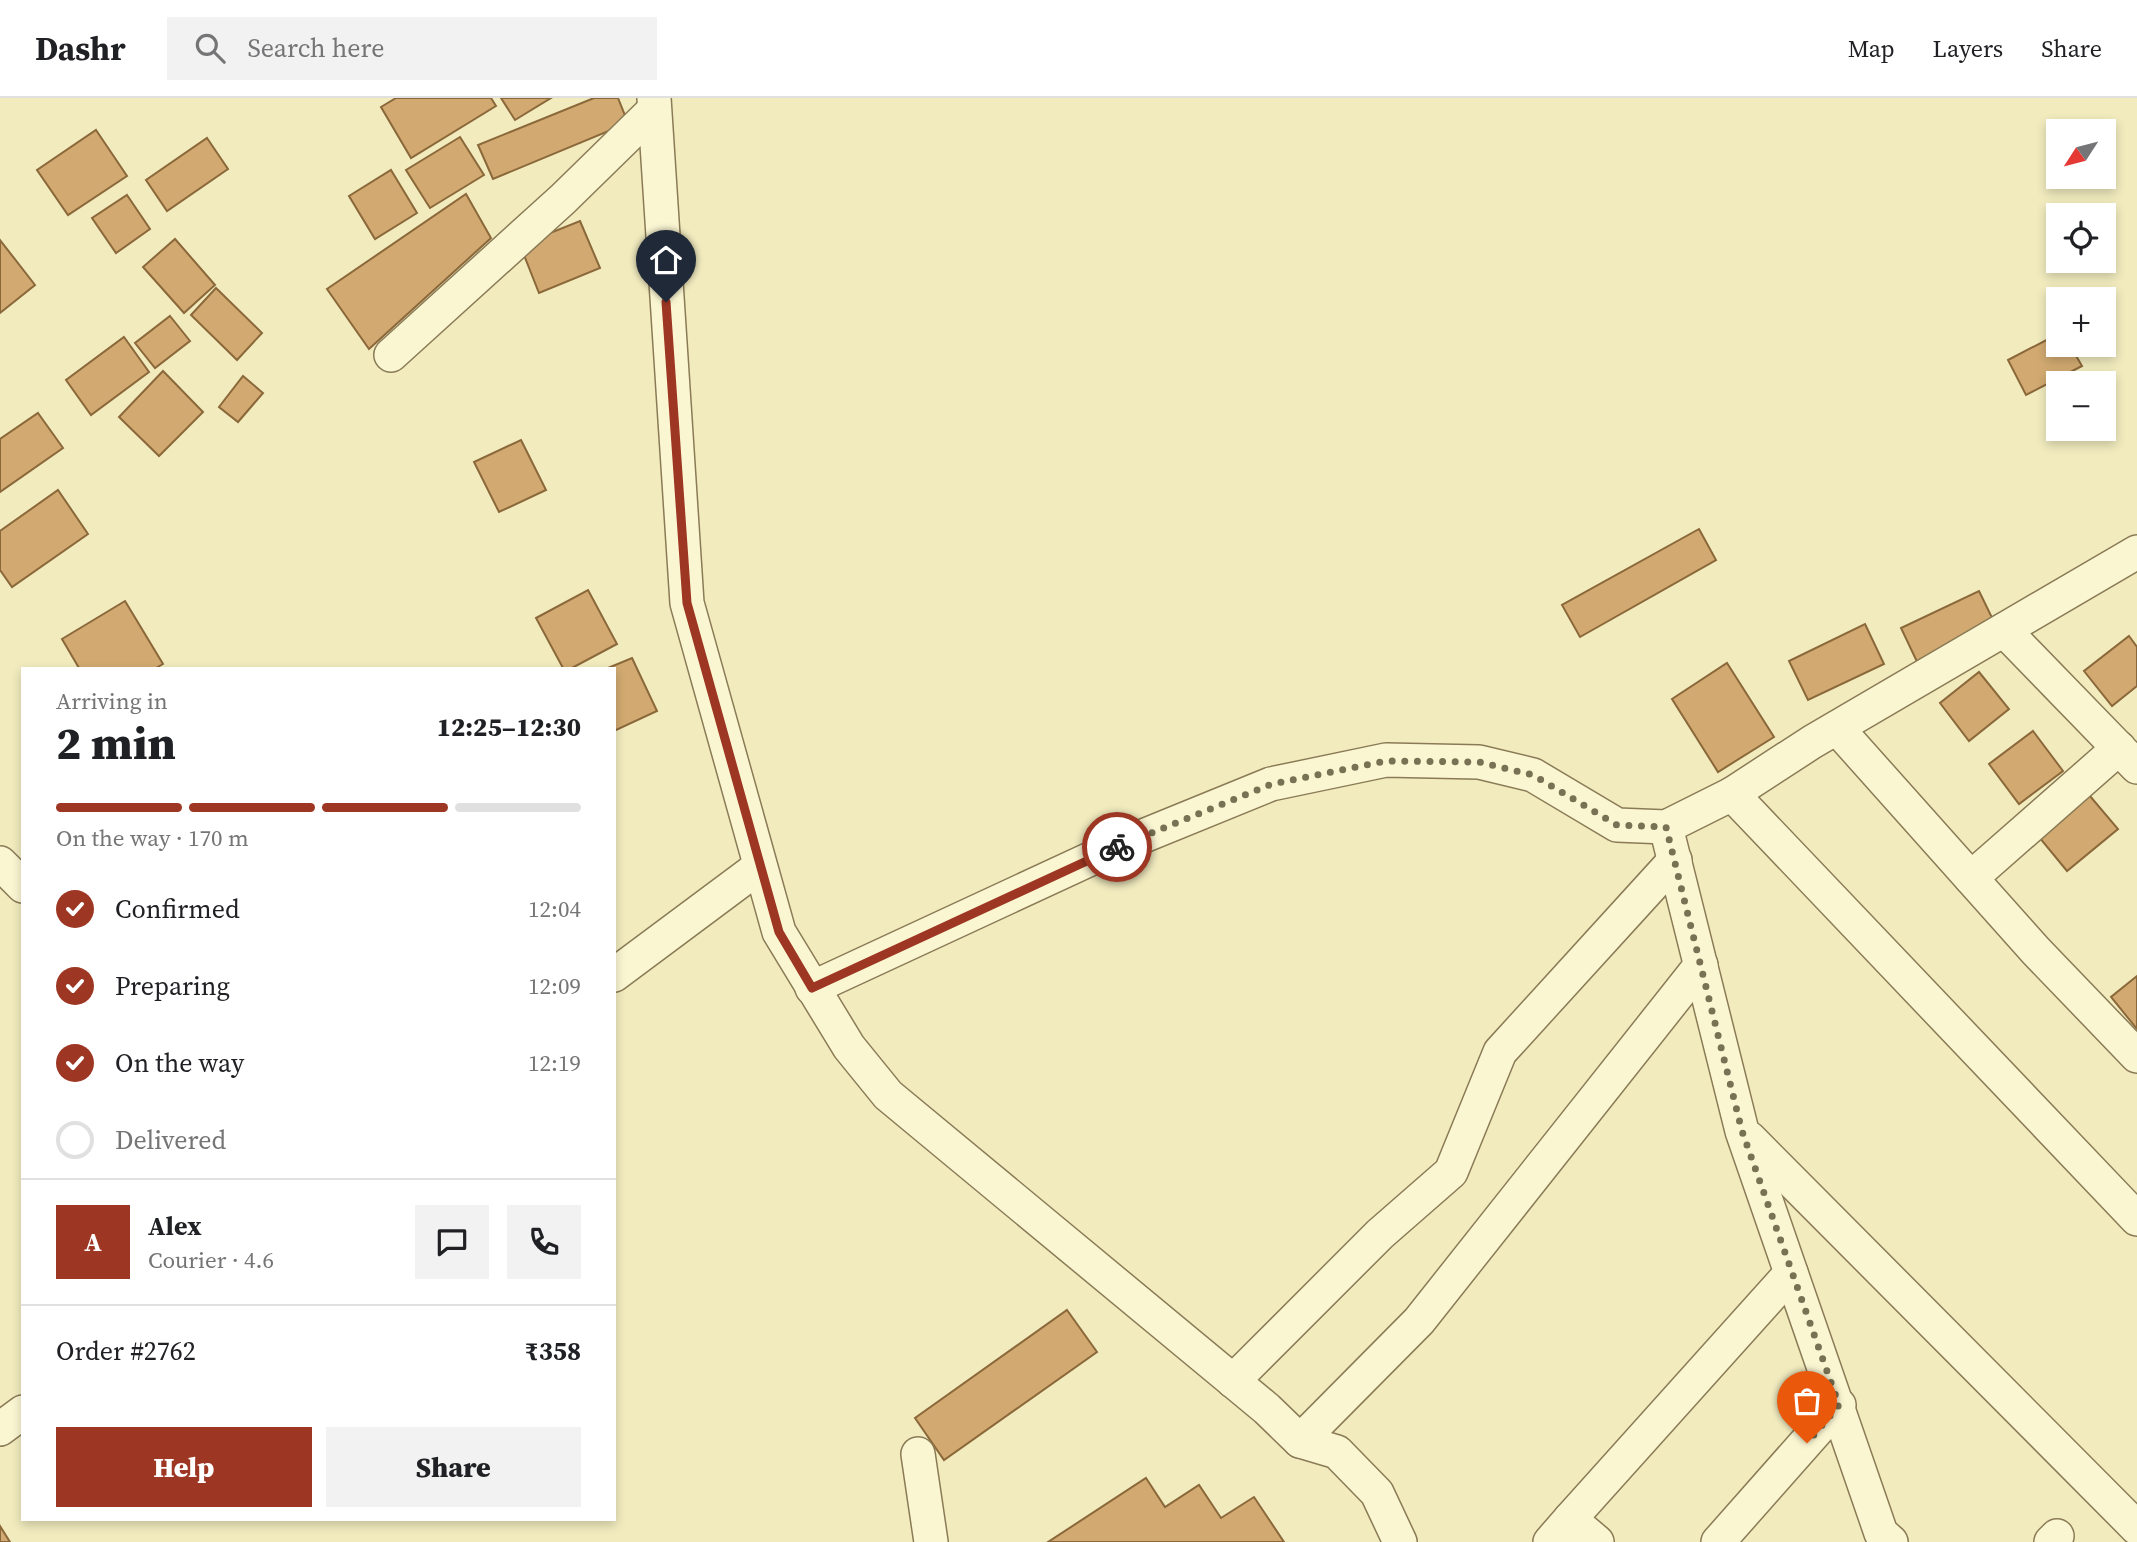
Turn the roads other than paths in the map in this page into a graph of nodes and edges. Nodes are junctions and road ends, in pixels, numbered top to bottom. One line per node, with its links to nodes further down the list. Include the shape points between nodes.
1 (654, 104): 2 (street, via 563,199); 11 (street, via 687,603)
2 (391, 355)
3 (2137, 552): 4 (street)
4 (2004, 630): 5 (street); 6 (street)
5 (1837, 728): 7 (street); 12 (street)
6 (2128, 757): 12 (street)
7 (1732, 794): 8 (street); 19 (street)
8 (1666, 827): 9 (street); 16 (street, via 1617,825 1533,775 1479,762 1386,761 1272,784 1114,848)
9 (1675, 860): 14 (street); 21 (street, via 1500,1052 1451,1172 1380,1234)
10 (0, 863): 13 (street)
11 (759, 867): 15 (street); 16 (street, via 779,932)
12 (1971, 878): 17 (street)
13 (21, 884)
14 (1701, 965): 18 (street); 25 (street, via 1419,1321)
15 (616, 974)
16 (812, 988): 21 (street, via 849,1047 888,1095)
17 (2137, 1056)
18 (1742, 1131): 20 (street); 27 (street)
19 (2137, 1219)
20 (1791, 1273): 22 (street); 28 (street)
21 (1234, 1381): 25 (street)
22 (1839, 1405): 29 (street); 33 (street)
23 (21, 1413): 24 (street)
24 (0, 1429)
25 (1300, 1441): 31 (street, via 1337,1452 1377,1493)
26 (918, 1454): 30 (street)
27 (2137, 1528)
28 (1560, 1531): 32 (street)
29 (1882, 1540)
30 (931, 1542)
31 (1400, 1542)
32 (1598, 1542)
33 (1718, 1542)

